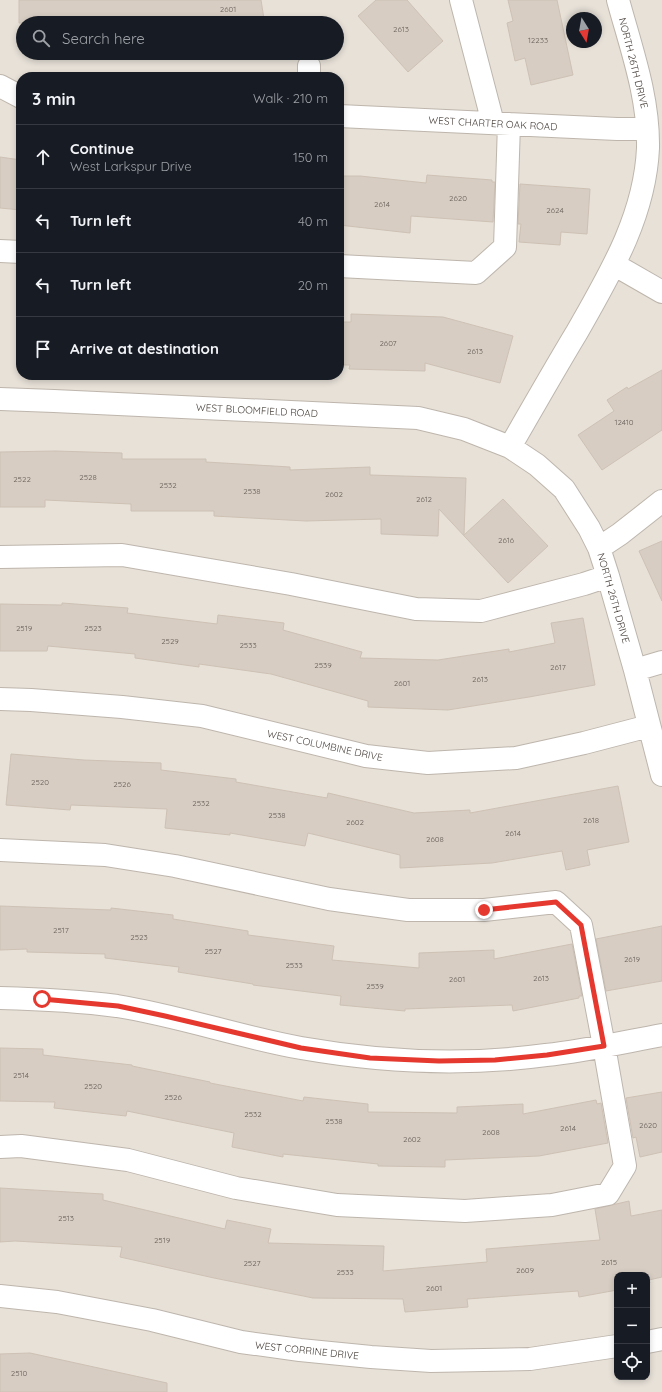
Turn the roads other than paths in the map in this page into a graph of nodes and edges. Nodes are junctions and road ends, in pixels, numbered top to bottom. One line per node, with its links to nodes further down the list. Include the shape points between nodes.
1 (461, 0): 6 (street)
2 (618, 0): 7 (street, NORTH 26TH DRIVE, via 639,76)
3 (0, 86): 4 (street)
4 (16, 94)
5 (344, 116): 6 (street, WEST CHARTER OAK ROAD)
6 (501, 123): 7 (street, WEST CHARTER OAK ROAD, via 617,129); 11 (street, via 505,247 476,273)
7 (647, 128): 10 (street, NORTH 26TH DRIVE, via 648,148 644,186 634,220)
8 (0, 251): 9 (street)
9 (16, 252)
10 (615, 265): 12 (street); 14 (street, NORTH 26TH DRIVE)
11 (344, 266)
12 (662, 292)
13 (0, 400): 14 (street, WEST BLOOMFIELD ROAD, via 54,400 418,418 464,429)
14 (510, 447): 16 (street, NORTH 26TH DRIVE, via 537,465 564,489)
15 (662, 501): 16 (street)
16 (599, 548): 18 (street, NORTH 26TH DRIVE)
17 (0, 557): 18 (street, via 122,555 291,584 416,609 481,611)
18 (608, 576): 20 (street, NORTH 26TH DRIVE)
19 (662, 662): 20 (street)
20 (635, 670): 22 (street, NORTH 26TH DRIVE)
21 (0, 699): 22 (street, WEST COLUMBINE DRIVE, via 122,707 202,716 366,756 428,763 516,758)
22 (649, 726): 23 (street, NORTH 26TH DRIVE)
23 (662, 775)
24 (0, 850): 27 (street, via 104,855 175,866 329,899 408,910 484,910 556,902 581,925)
25 (0, 998): 27 (street, via 118,1006 301,1048 370,1058 495,1060)
26 (662, 1035): 27 (street)
27 (604, 1046): 28 (street, via 625,1166 608,1194 552,1205 465,1212 337,1205 236,1188 128,1160 21,1146)
28 (0, 1147)
29 (0, 1296): 32 (street, WEST CORRINE DRIVE, via 57,1302 152,1320 241,1342 371,1357 432,1361 530,1359)
30 (662, 1339): 31 (street)
31 (650, 1341)
32 (614, 1346)

